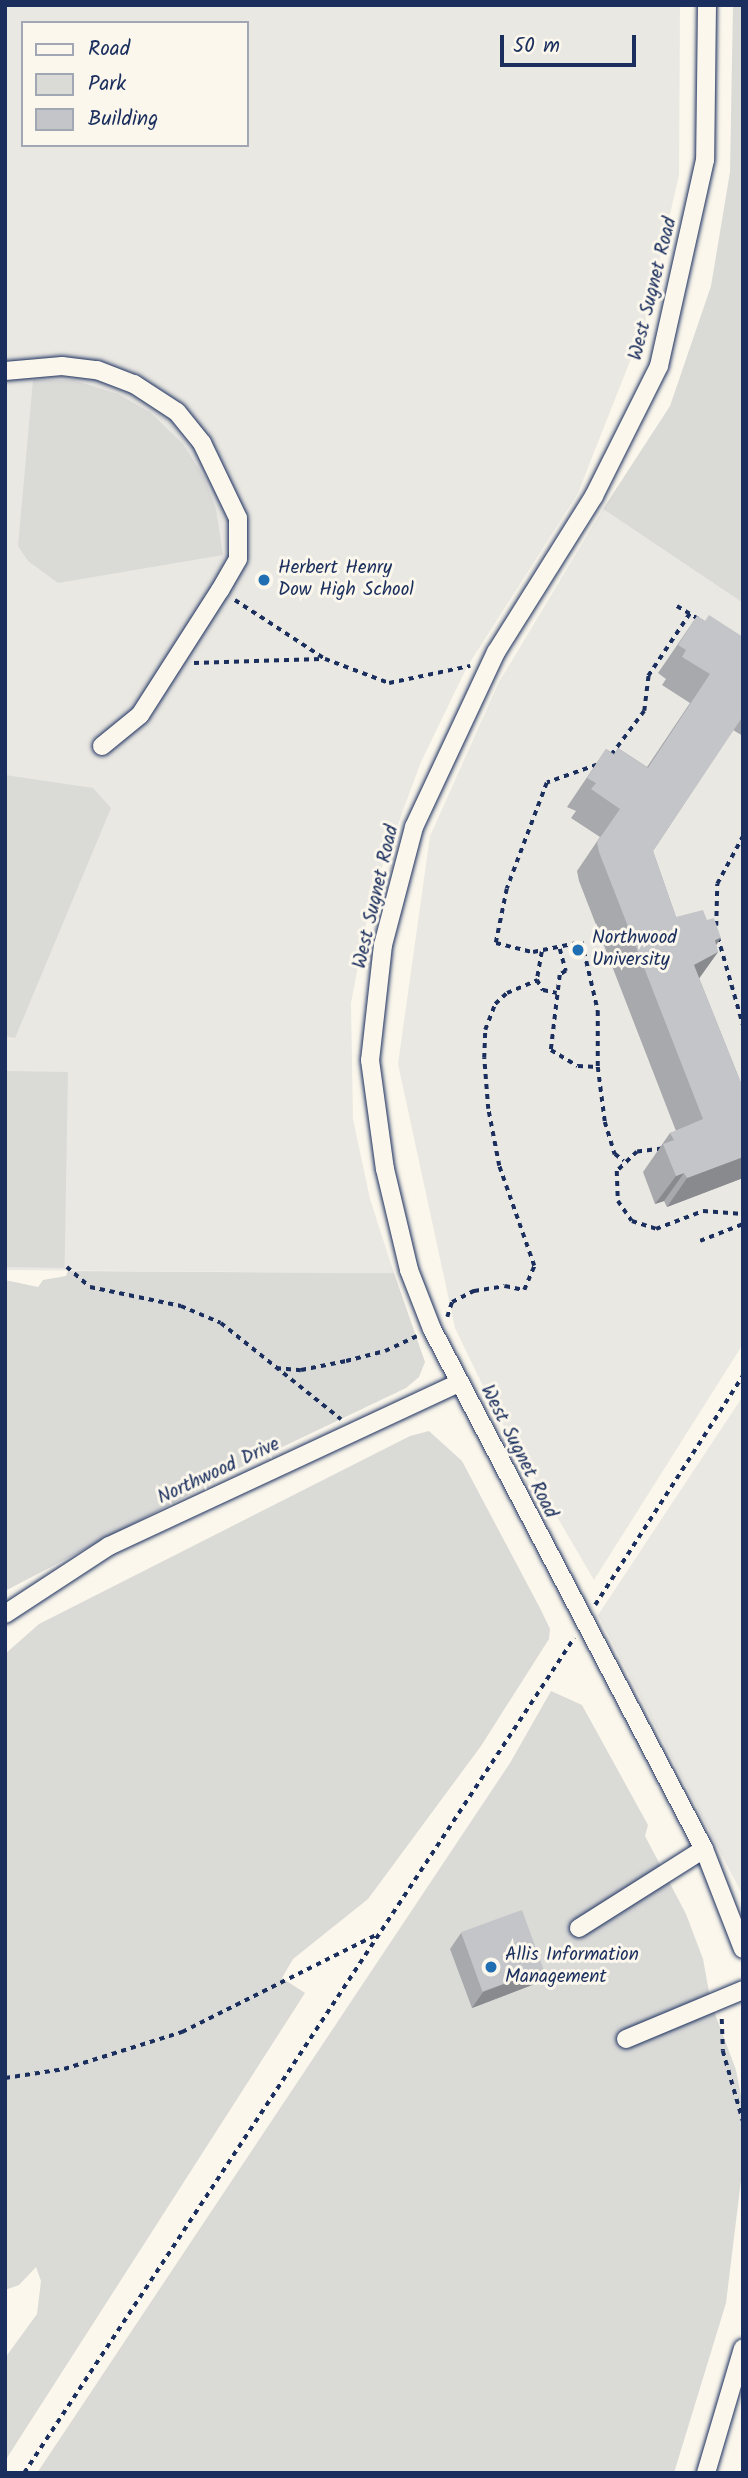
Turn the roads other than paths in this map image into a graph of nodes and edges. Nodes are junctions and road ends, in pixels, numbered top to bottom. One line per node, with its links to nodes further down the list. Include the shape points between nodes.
1 (707, 5): 4 (street, West Sugnet Road, via 705,160 659,366 594,496 496,652 414,827 383,945 370,1060 385,1169 409,1270)
2 (5, 371): 3 (street, via 62,366 97,370 134,384 177,412 207,452 238,518 238,559 220,590 141,715)
3 (102, 746)
4 (459, 1383): 5 (street, Northwood Drive, via 109,1546); 6 (street, West Sugnet Road)
5 (5, 1614)
6 (704, 1849): 7 (street); 8 (street, West Sugnet Road)
7 (579, 1928)
8 (743, 1949)
9 (743, 1990): 10 (street)
10 (626, 2039)
11 (743, 2348): 12 (street)
12 (706, 2473)

